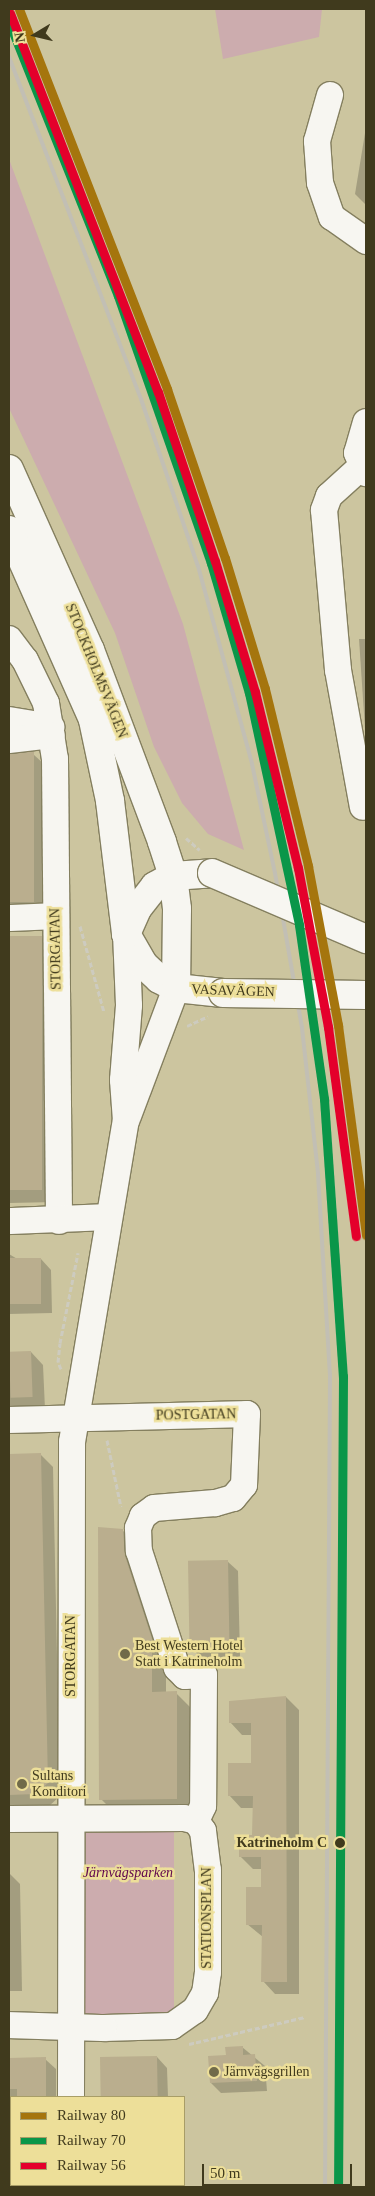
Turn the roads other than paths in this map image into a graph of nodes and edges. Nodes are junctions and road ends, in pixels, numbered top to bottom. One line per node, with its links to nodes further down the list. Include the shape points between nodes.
1 (330, 95): 2 (street, via 316,141 320,183 332,217)
2 (366, 241)
3 (366, 422): 5 (street, via 357,453)
4 (9, 469): 12 (main road, STOCKHOLMSVÄGEN, via 90,650)
5 (364, 470): 11 (street, via 329,496 324,510 338,670)
6 (9, 530): 17 (main road, STOCKHOLMSVÄGEN, via 93,720 110,801)
7 (9, 639): 9 (street, STORGATAN, via 38,685)
8 (9, 720): 9 (street)
9 (52, 731): 10 (street); 15 (street, STORGATAN)
10 (9, 740)
11 (363, 807)
12 (158, 831): 13 (main road); 14 (main road, STOCKHOLMSVÄGEN)
13 (212, 873): 14 (main road); 18 (main road, bridge)
14 (173, 876): 17 (main road, via 155,886 143,899); 19 (main road, STOCKHOLMSVÄGEN, via 178,936)
15 (56, 916): 16 (street); 23 (street, STORGATAN)
16 (9, 918)
17 (126, 934): 19 (main road, VASAVÄGEN, via 143,964 159,979); 21 (street, STORGATAN, via 129,1004 123,1080)
18 (366, 939)
19 (176, 988): 20 (main road, VASAVÄGEN, bridge, via 218,1003); 21 (street, STORGATAN)
20 (366, 994)
21 (126, 1121): 22 (street, STORGATAN)
22 (97, 1218): 23 (street); 25 (street, STORGATAN)
23 (59, 1221): 24 (street)
24 (9, 1222)
25 (77, 1417): 26 (street, POSTGATAN); 27 (street, STORGATAN, via 72,1442); 29 (street, POSTGATAN, via 246,1414 244,1485 233,1498 215,1503 154,1508 143,1516 138,1528 139,1551 177,1668 185,1676 204,1675 204,1806)
26 (9, 1420)
27 (70, 1819): 28 (street); 29 (street, via 184,1818); 31 (street, STORGATAN)
28 (9, 1820)
29 (196, 1821): 31 (street, STATIONSPLAN, via 203,1831 208,1870 208,1972 205,1993 195,2010 172,2026)
30 (9, 2024): 31 (street, STATIONSPLAN)
31 (69, 2026): 32 (street, STORGATAN)
32 (71, 2096)

